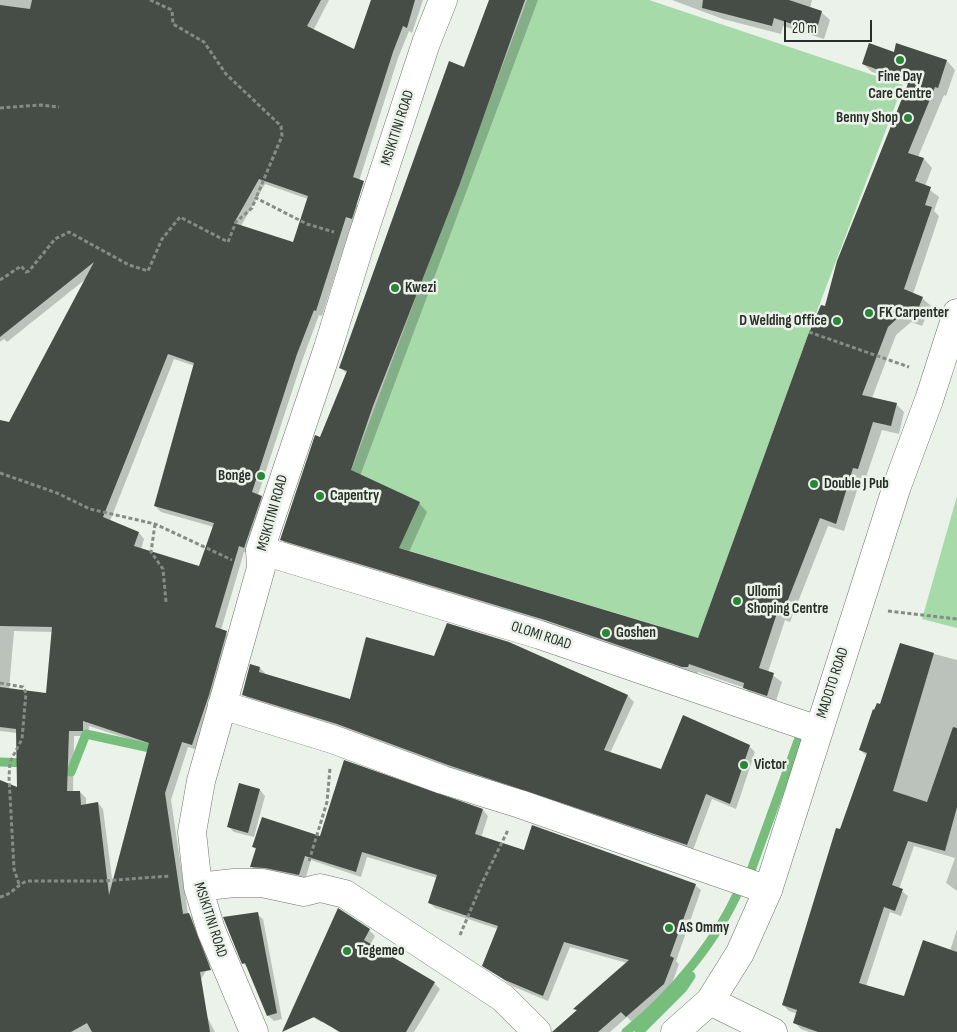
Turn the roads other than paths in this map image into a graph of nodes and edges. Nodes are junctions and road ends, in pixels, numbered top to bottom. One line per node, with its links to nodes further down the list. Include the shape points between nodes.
1 (443, 0): 3 (street, MSIKITINI ROAD, via 361,241)
2 (957, 313): 5 (street, MADOTO ROAD)
3 (261, 559): 4 (street, MSIKITINI ROAD); 5 (street, OLOMI ROAD, via 540,636)
4 (222, 705): 6 (street, MSIKITINI ROAD, via 201,781 192,832); 7 (street, via 332,739)
5 (818, 730): 7 (street, MADOTO ROAD)
6 (197, 880): 9 (street, MSIKITINI ROAD, via 211,930); 10 (street, via 262,883 304,892 320,888 344,894 503,998)
7 (768, 890): 8 (street, MADOTO ROAD, via 740,953)
8 (710, 1001): 11 (street, MADOTO ROAD); 12 (street)
9 (254, 1032)
10 (538, 1032)
11 (675, 1032)
12 (773, 1032)

